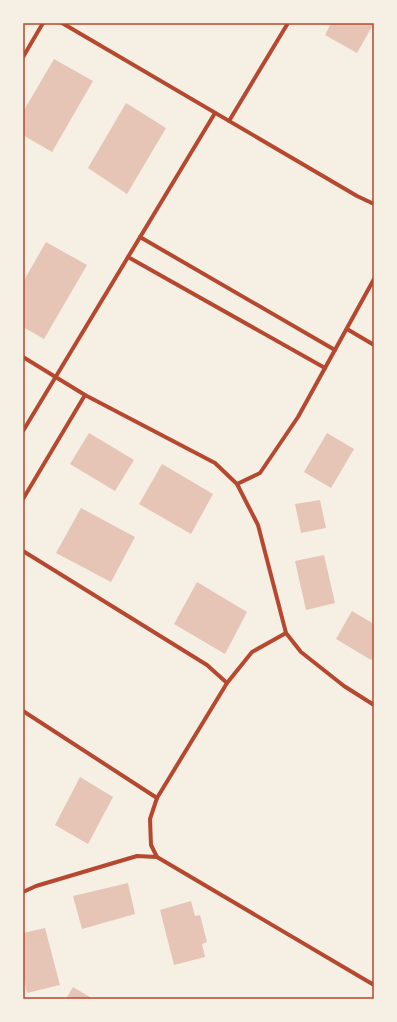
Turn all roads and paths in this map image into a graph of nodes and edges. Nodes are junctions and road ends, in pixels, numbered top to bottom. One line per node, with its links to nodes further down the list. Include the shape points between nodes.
1 (43, 23): 4 (street)
2 (62, 23): 5 (street)
3 (288, 23): 6 (street)
4 (23, 57)
5 (215, 113): 6 (street); 8 (street)
6 (229, 121): 7 (street)
7 (374, 204)
8 (140, 237): 9 (street); 13 (street)
9 (128, 257): 15 (street); 16 (street)
10 (374, 279): 11 (street)
11 (347, 329): 12 (street); 13 (street)
12 (374, 345)
13 (335, 350): 15 (street)
14 (23, 357): 16 (street)
15 (325, 368): 19 (street, via 298,417 260,473)
16 (56, 376): 17 (street); 18 (street)
17 (85, 395): 19 (street, via 215,463); 20 (street)
18 (23, 431)
19 (237, 484): 22 (street, via 258,525)
20 (23, 499)
21 (23, 551): 23 (street, via 207,665)
22 (286, 633): 23 (street, via 252,652); 24 (street, via 301,652 344,686)
23 (227, 682): 26 (street)
24 (374, 705)
25 (23, 711): 26 (street)
26 (157, 798): 27 (street, via 150,819 151,844)
27 (158, 857): 28 (street, via 136,856); 29 (street)
28 (23, 892)
29 (374, 985)

